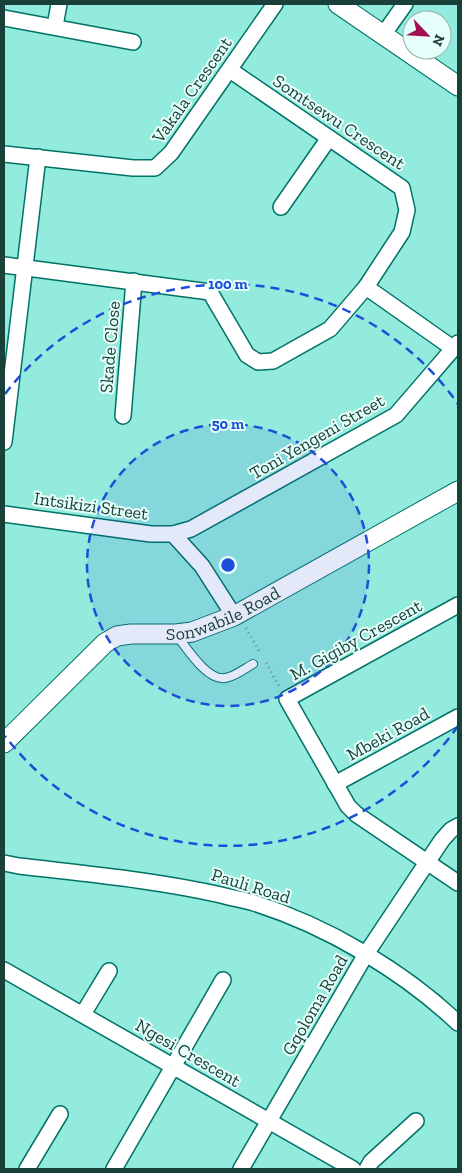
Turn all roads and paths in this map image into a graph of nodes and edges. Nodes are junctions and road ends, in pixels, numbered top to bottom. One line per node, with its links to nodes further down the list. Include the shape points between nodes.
1 (59, 4): 6 (street)
2 (275, 4): 9 (street, Vakala Crescent)
3 (338, 4): 7 (street)
4 (405, 4): 7 (street)
5 (4, 18): 6 (street)
6 (55, 26): 8 (street)
7 (383, 35): 10 (street)
8 (133, 42)
9 (230, 70): 11 (street, Somtsewu Crescent); 13 (street, Vakala Crescent, via 165,161 154,168)
10 (458, 86)
11 (329, 138): 14 (street); 18 (street, Somtsewu Crescent, via 402,188 406,210 402,232)
12 (4, 154): 13 (street, Vakala Crescent)
13 (38, 157): 16 (street)
14 (281, 207)
15 (4, 265): 16 (street, Somtsewu Crescent)
16 (25, 267): 17 (street, Somtsewu Crescent); 21 (street)
17 (134, 281): 18 (street, Somtsewu Crescent, via 210,292 248,355 258,362 273,361 330,329); 20 (street, Skade Close)
18 (366, 287): 19 (street)
19 (456, 346): 24 (street, Toni Yengeni Street, via 396,415 191,529)
20 (123, 416)
21 (4, 442)
22 (458, 491): 26 (street, Sonwabile Road)
23 (4, 514): 24 (street, Intsikizi Street, via 151,534)
24 (173, 534): 26 (street, via 202,566)
25 (458, 605): 31 (street, M. Gigiby Crescent, via 287,699)
26 (234, 616): 27 (street, Sonwabile Road, via 192,632)
27 (176, 634): 28 (lane, via 206,672 215,677 226,678); 30 (street, Sonwabile Road, via 131,634 117,636 105,643)
28 (253, 664)
29 (458, 716): 31 (street, Mbeki Road)
30 (4, 743)
31 (335, 784): 33 (street, M. Gigiby Crescent, via 356,814)
32 (458, 826): 33 (street, Gqoloma Road, via 442,840)
33 (428, 862): 35 (street, M. Gigiby Crescent); 36 (street, Gqoloma Road)
34 (4, 863): 36 (street, Pauli Road, via 158,883 254,903 303,922)
35 (458, 883)
36 (366, 954): 41 (street, Pauli Road, via 439,1004); 44 (street, Gqoloma Road)
37 (4, 970): 40 (street, Ngesi Crescent)
38 (109, 971): 40 (street)
39 (223, 980): 42 (street)
40 (83, 1014): 42 (street, Ngesi Crescent)
41 (458, 1023)
42 (173, 1065): 44 (street, Ngesi Crescent); 47 (street)
43 (60, 1114): 46 (street)
44 (269, 1121): 48 (street, Gqoloma Road); 49 (street, Ngesi Crescent)
45 (416, 1121): 50 (street)
46 (27, 1169)
47 (114, 1169)
48 (241, 1169)
49 (353, 1169)
50 (367, 1169)

